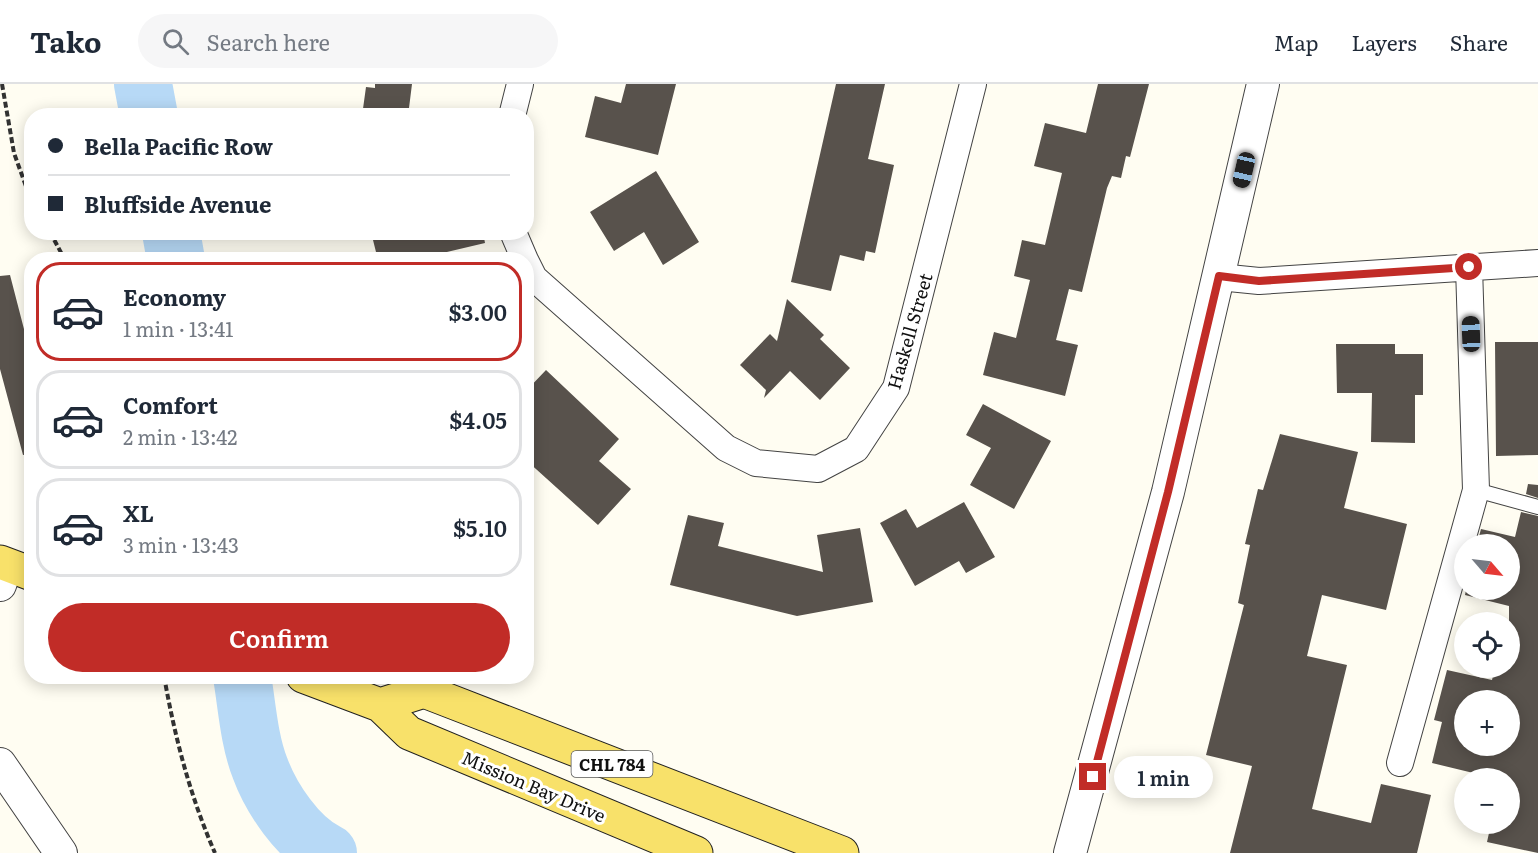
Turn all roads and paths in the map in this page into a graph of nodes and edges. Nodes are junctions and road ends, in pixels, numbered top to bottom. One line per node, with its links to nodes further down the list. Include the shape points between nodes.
1 (3, 84): 6 (path, via 14,153)
2 (520, 84): 5 (street)
3 (973, 84): 10 (street, Haskell Street, via 896,388 856,450 818,469 756,463 726,448)
4 (1263, 84): 9 (street)
5 (514, 108)
6 (24, 181)
7 (1538, 263): 8 (street)
8 (1469, 267): 9 (street, via 1259,281); 11 (street)
9 (1219, 276): 22 (street, via 1168,492)
10 (534, 278)
11 (1476, 490): 12 (lane); 16 (street)
12 (1538, 507)
13 (166, 684): 19 (path, via 183,764)
14 (324, 684): 15 (main road, Mission Bay Drive / CHL 784)
15 (380, 705): 20 (main road, Mission Bay Drive / CHL 784, via 409,733); 21 (main road, CHL 784, via 424,691)
16 (1400, 763)
17 (0, 764): 18 (street)
18 (61, 853)
19 (215, 853)
20 (696, 853)
21 (842, 853)
22 (1070, 853)

